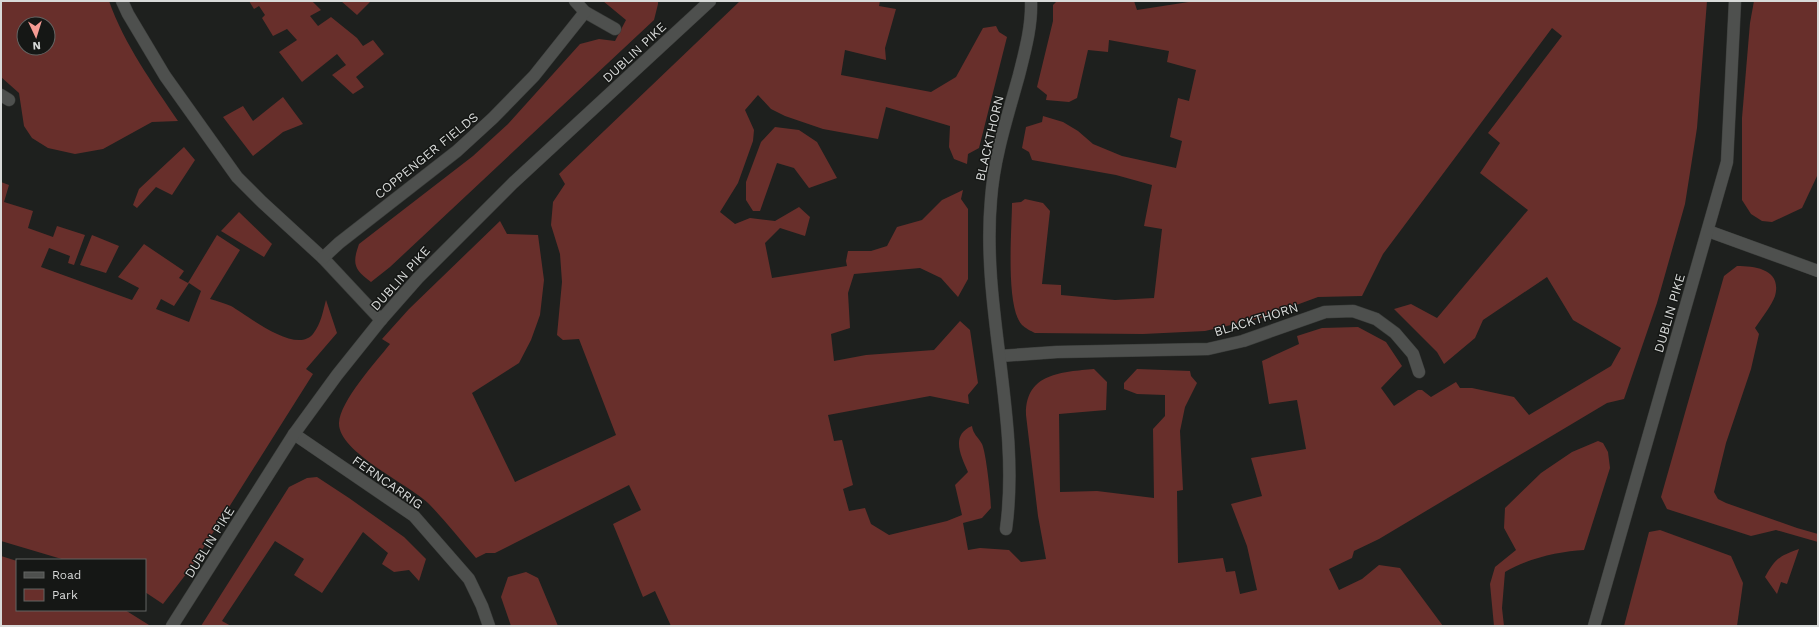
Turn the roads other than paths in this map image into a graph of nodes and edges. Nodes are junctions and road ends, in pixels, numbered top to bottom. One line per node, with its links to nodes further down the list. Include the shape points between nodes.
1 (122, 1): 9 (street, via 164,76 238,177)
2 (575, 1): 6 (street)
3 (1031, 1): 12 (street, BLACKTHORN, via 1025,51 994,173 991,198 991,266)
4 (1735, 1): 8 (street, DUBLIN PIKE, via 1726,162)
5 (707, 2): 11 (street, DUBLIN PIKE, via 513,183 418,278)
6 (585, 12): 7 (street); 9 (street, COPPENGER FIELDS, via 534,76 493,118 457,151)
7 (615, 29)
8 (1708, 231): 10 (street); 18 (street, DUBLIN PIKE)
9 (323, 258): 11 (street)
10 (1818, 271)
11 (381, 320): 14 (street, DUBLIN PIKE)
12 (1000, 356): 13 (street, BLACKTHORN, via 1208,348 1243,341 1325,312 1353,311 1376,319 1395,333 1413,354); 15 (street, BLACKTHORN, via 1009,460 1010,502)
13 (1419, 372)
14 (294, 434): 16 (street, DUBLIN PIKE); 17 (street, FERNCARRIG, via 414,516 469,579)
15 (1006, 529)
16 (172, 626)
17 (489, 626)
18 (1594, 626)

